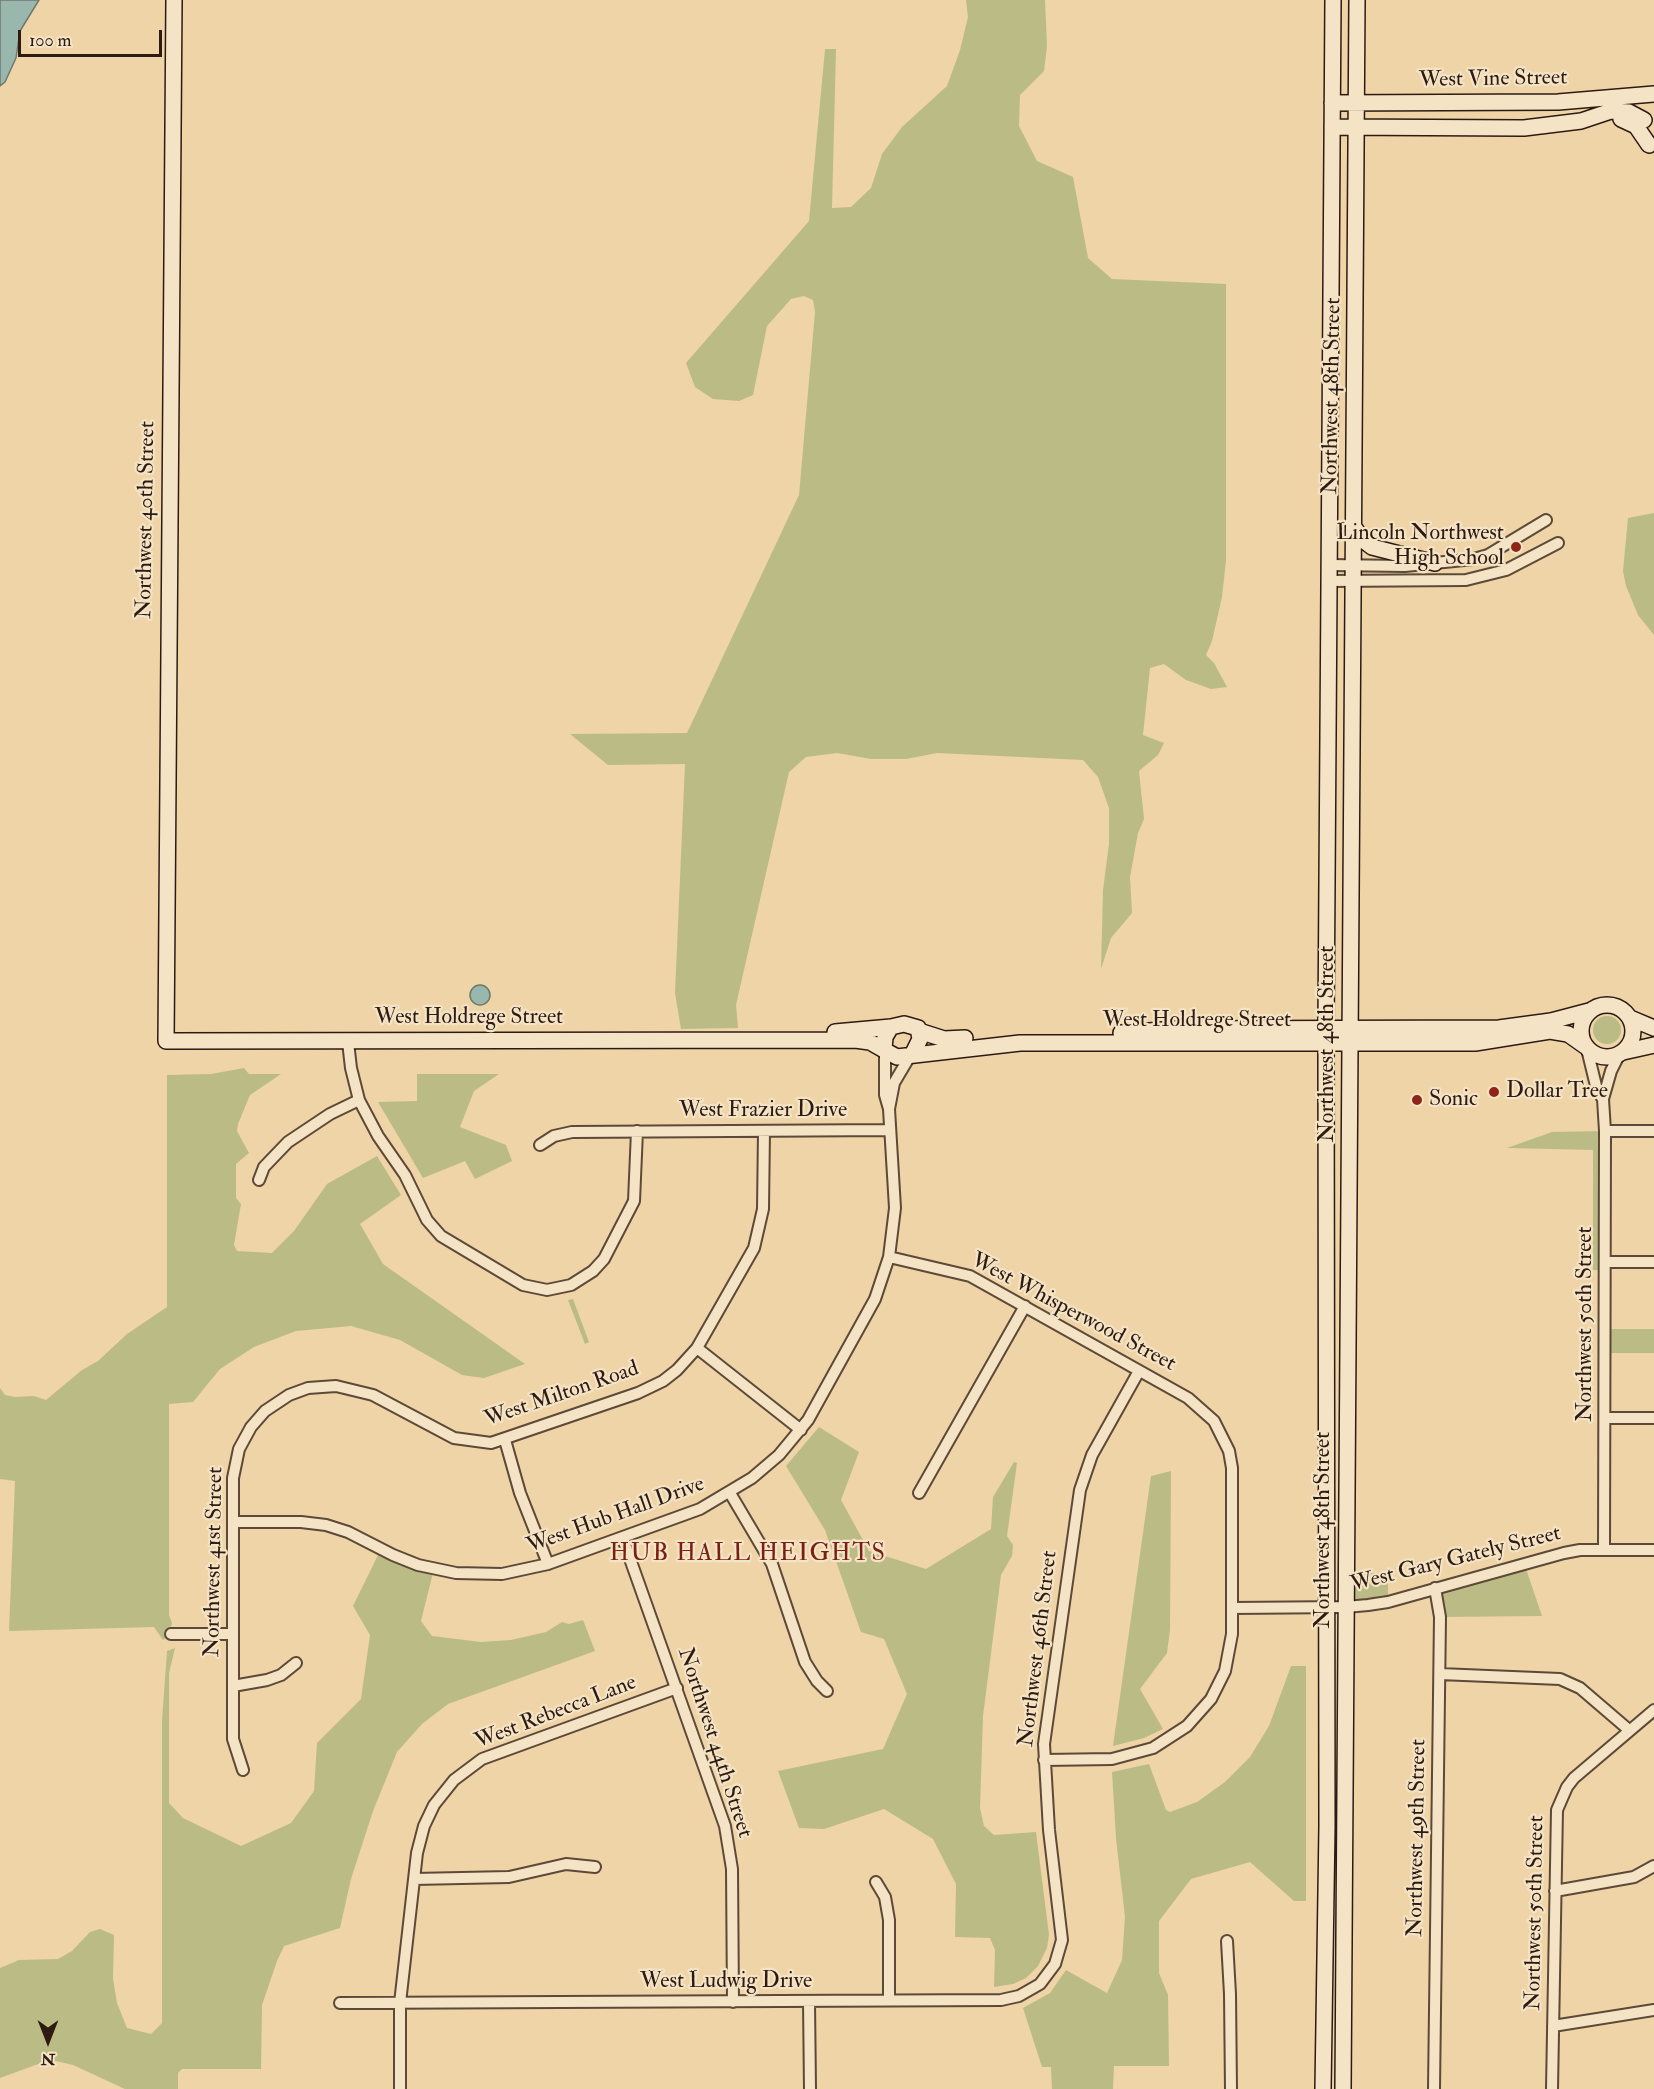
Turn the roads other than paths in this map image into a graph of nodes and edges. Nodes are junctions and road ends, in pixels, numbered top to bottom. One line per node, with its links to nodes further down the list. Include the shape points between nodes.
1 (174, 0): 28 (main road, Northwest 40th Street)
2 (1333, 0): 5 (main road, Northwest 48th Street)
3 (1357, 0): 6 (main road, Northwest 48th Street)
4 (1654, 94): 6 (main road, West Vine Street, via 1576,102); 8 (main road, via 1645,106)
5 (1332, 103): 6 (main road, West Vine Street); 9 (main road, Northwest 48th Street)
6 (1356, 104): 10 (main road, Northwest 48th Street)
7 (1594, 117): 8 (main road, West Vine Street, via 1621,111); 10 (main road, West Vine Street, via 1524,128); 11 (main road, via 1626,120)
8 (1644, 120): 11 (main road)
9 (1332, 127): 10 (main road, West Vine Street); 16 (main road, Northwest 48th Street)
10 (1356, 127): 13 (main road, Northwest 48th Street)
11 (1652, 139)
12 (1546, 520): 15 (street, via 1488,555)
13 (1354, 527): 15 (main road, via 1372,547); 17 (main road, Northwest 48th Street)
14 (1558, 543): 19 (street, via 1506,570 1466,580)
15 (1435, 563): 17 (street)
16 (1329, 564): 17 (street); 18 (main road, Northwest 48th Street)
17 (1354, 566): 19 (main road, Northwest 48th Street)
18 (1329, 581): 19 (street); 23 (main road, Northwest 48th Street)
19 (1353, 582): 24 (main road, Northwest 48th Street)
20 (1589, 1011): 21 (main road, via 1610,1004); 24 (main road, West Holdrege Street, via 1514,1027); 33 (main road, via 1580,1031)
21 (1630, 1018): 25 (main road); 35 (main road, via 1633,1032)
22 (891, 1027): 26 (main road, via 910,1024); 27 (main road, West Holdrege Street); 34 (main road)
23 (1326, 1028): 24 (main road, West Holdrege Street); 26 (main road, West Holdrege Street, via 1177,1029 951,1039); 30 (main road, Northwest 48th Street)
24 (1351, 1028): 31 (main road, Northwest 48th Street)
25 (1654, 1028)
26 (919, 1031): 36 (main road, via 919,1043)
27 (772, 1039): 29 (main road, West Holdrege Street); 34 (main road, West Holdrege Street, via 864,1040)
28 (166, 1041): 29 (main road, West Holdrege Street)
29 (348, 1042): 38 (street)
30 (1327, 1044): 31 (main road, West Holdrege Street); 36 (main road, West Holdrege Street, via 1020,1043); 68 (main road, Northwest 48th Street)
31 (1351, 1044): 33 (main road, West Holdrege Street, via 1496,1042 1550,1031 1568,1034); 66 (main road, Northwest 48th Street)
32 (1654, 1045): 35 (main road)
33 (1586, 1047): 35 (main road, via 1603,1057); 37 (street, Northwest 50th Street, via 1597,1090)
34 (884, 1051): 36 (main road, via 897,1057); 39 (street)
35 (1622, 1053): 37 (street, Northwest 50th Street, via 1611,1071)
36 (912, 1055): 39 (street, via 894,1083)
37 (1603, 1098): 43 (street, Northwest 50th Street)
38 (359, 1100): 41 (street, via 433,1229 512,1280 534,1288 560,1289 571,1285 604,1259 634,1201); 46 (street, via 330,1113 288,1142 264,1167)
39 (889, 1109): 40 (street, West Hub Hall Drive)
40 (889, 1130): 42 (street, West Frazier Drive); 47 (street, West Hub Hall Drive, via 896,1200)
41 (637, 1131): 42 (street, West Frazier Drive); 45 (street, West Frazier Drive, via 572,1132 554,1136)
42 (764, 1131): 51 (street, West Milton Road, via 763,1209 758,1239)
43 (1605, 1131): 44 (street); 48 (street, Northwest 50th Street)
44 (1654, 1131)
45 (540, 1145)
46 (259, 1180)
47 (889, 1257): 50 (street, West Whisperwood Street, via 970,1276); 56 (street, West Hub Hall Drive, via 866,1320)
48 (1606, 1262): 49 (street); 54 (street, Northwest 50th Street)
49 (1654, 1262)
50 (1025, 1306): 52 (street, West Whisperwood Street); 59 (street)
51 (697, 1348): 56 (street); 57 (street, West Milton Road, via 677,1370 651,1387)
52 (1139, 1371): 67 (street, West Whisperwood Street, via 1200,1406 1222,1432 1232,1468); 78 (street, Northwest 46th Street, via 1092,1455 1082,1482 1047,1714)
53 (265, 1411): 57 (street, West Milton Road, via 298,1391 336,1386 373,1395 454,1438 478,1443); 60 (street, Northwest 41st Street, via 245,1436 237,1455)
54 (1605, 1418): 55 (street); 62 (street, Northwest 50th Street)
55 (1654, 1418)
56 (801, 1430): 58 (street, West Hub Hall Drive, via 763,1470)
57 (505, 1440): 64 (street, via 520,1493)
58 (730, 1493): 61 (street, West Hub Hall Drive); 75 (street, via 772,1564 805,1662)
59 (919, 1493)
60 (233, 1522): 64 (street, West Hub Hall Drive, via 326,1525 405,1560 456,1573 502,1574); 70 (street, Northwest 41st Street)
61 (623, 1539): 64 (street, West Hub Hall Drive); 74 (street, Northwest 44th Street)
62 (1604, 1550): 63 (street, West Gary Gately Street); 65 (street, West Gary Gately Street, via 1564,1553)
63 (1654, 1550)
64 (548, 1564)
65 (1435, 1588): 66 (street, West Gary Gately Street, via 1388,1602); 72 (street, Northwest 49th Street, via 1440,1605)
66 (1346, 1607): 68 (street, West Gary Gately Street); 98 (main road, Northwest 48th Street)
67 (1232, 1608): 68 (street, West Gary Gately Street); 78 (street, via 1225,1671 1211,1699 1187,1726 1161,1744 1128,1756)
68 (1326, 1608): 97 (main road, Northwest 48th Street)
69 (171, 1634): 70 (street)
70 (233, 1634): 73 (street, Northwest 41st Street)
71 (296, 1663): 73 (street, via 267,1680)
72 (1440, 1674): 77 (street, via 1560,1679 1580,1688); 99 (street, Northwest 49th Street)
73 (233, 1686): 79 (street, Northwest 41st Street, via 233,1739)
74 (677, 1688): 82 (street, West Rebecca Lane, via 528,1741 467,1769 445,1791 424,1826); 89 (street, Northwest 44th Street, via 728,1835 733,1876)
75 (827, 1691)
76 (1654, 1710): 77 (street, Northwest 50th Street)
77 (1629, 1730): 84 (street, Northwest 50th Street, via 1574,1778 1561,1798 1556,1818)
78 (1044, 1760): 86 (street, Northwest 46th Street, via 1062,1936 1059,1954)
79 (243, 1770)
80 (1654, 1866): 84 (street, via 1634,1877)
81 (595, 1867): 82 (street, via 566,1863 509,1877)
82 (414, 1880): 91 (street, West Rebecca Lane)
83 (876, 1882): 87 (street, via 885,1897 889,1920)
84 (1555, 1891): 93 (street, Northwest 50th Street)
85 (1227, 1941): 96 (street)
86 (1046, 1977): 87 (street, West Ludwig Drive, via 1030,1991 1009,1999)
87 (889, 2000): 88 (street, West Ludwig Drive)
88 (809, 2001): 89 (street, West Ludwig Drive); 95 (street)
89 (733, 2002): 91 (street, West Ludwig Drive)
90 (340, 2003): 91 (street, West Ludwig Drive)
91 (400, 2003): 94 (street, West Rebecca Lane)
92 (1654, 2010): 93 (street)
93 (1553, 2026): 100 (street, Northwest 50th Street)
94 (400, 2089)
95 (810, 2089)
96 (1231, 2089)
97 (1323, 2089)
98 (1343, 2089)
99 (1434, 2089)
100 (1552, 2089)

